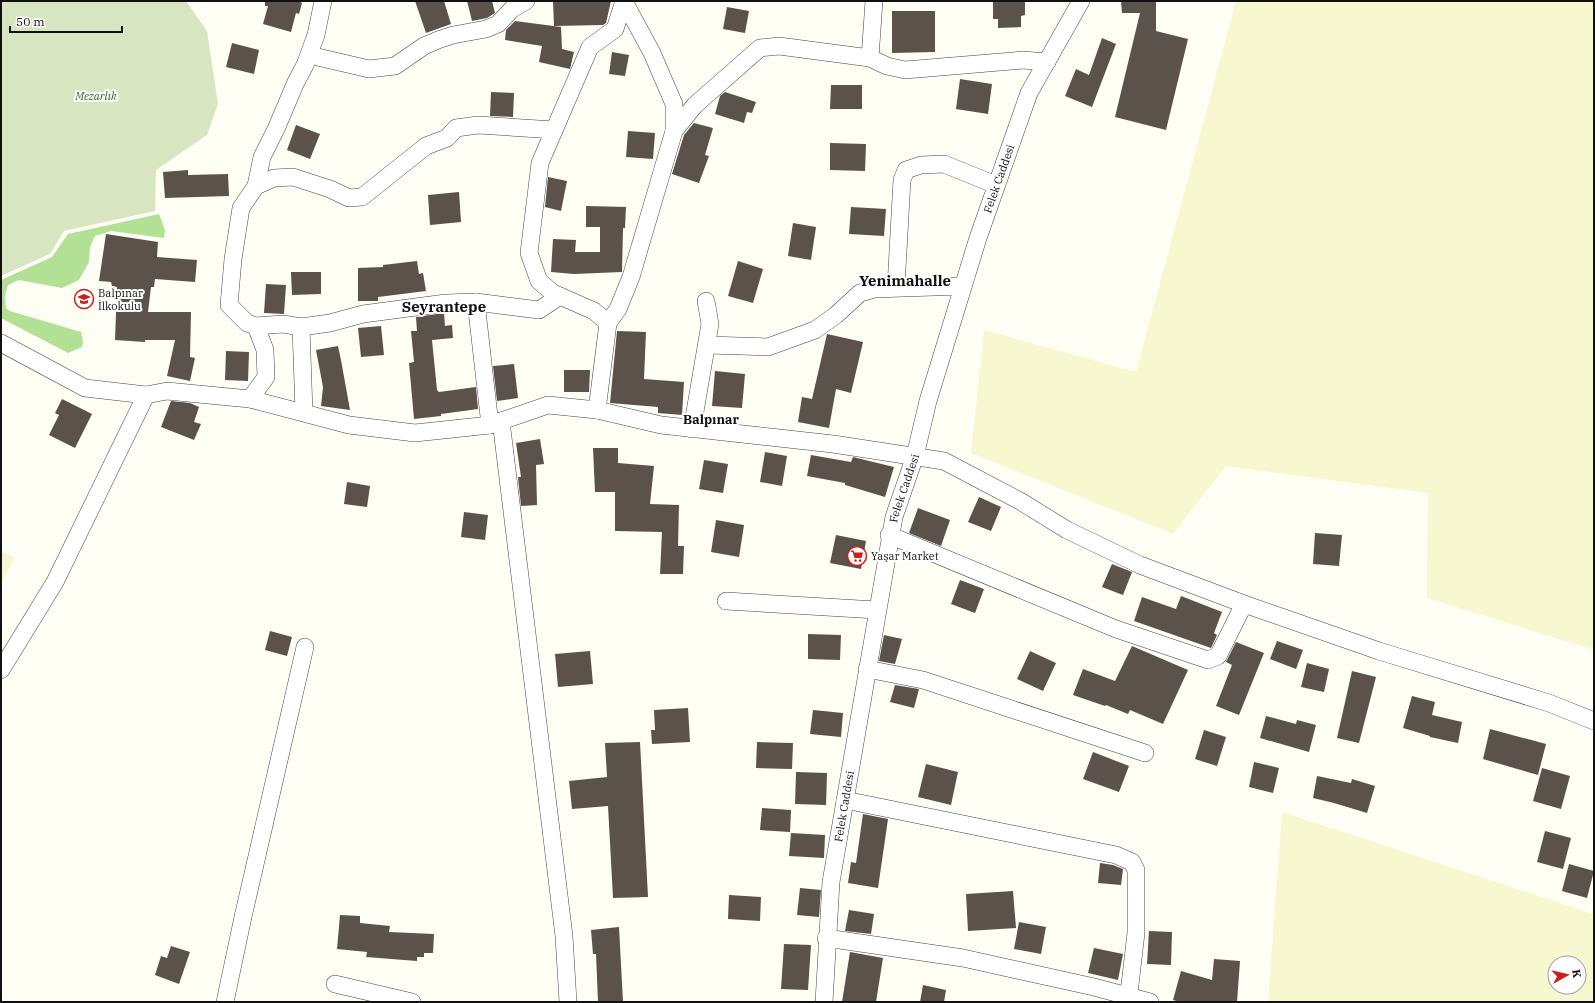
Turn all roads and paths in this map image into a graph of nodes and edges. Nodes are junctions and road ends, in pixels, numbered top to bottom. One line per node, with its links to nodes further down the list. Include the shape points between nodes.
1 (323, 1): 6 (street)
2 (526, 1): 6 (street, via 512,9 498,24 438,40 424,46 395,66 369,69)
3 (874, 1): 7 (street)
4 (1081, 1): 8 (street, Felek Caddesi)
5 (624, 2): 9 (street, via 615,29 590,47); 10 (street, via 652,53 674,104)
6 (309, 55): 12 (street, via 262,157)
7 (870, 58): 8 (street, via 887,66 905,70 1023,60); 10 (street, via 779,46 760,48 695,105)
8 (1047, 62): 11 (street, Felek Caddesi, via 1030,93)
9 (554, 130): 12 (street, via 478,125 456,128 447,138 426,146 362,196 350,198 293,178 274,178); 15 (street, via 540,163 529,253 539,281)
10 (674, 131): 18 (street, via 630,277 618,309)
11 (996, 185): 13 (street, Felek Caddesi); 14 (street, via 944,164 921,165 906,170 902,180)
12 (256, 186): 19 (street, via 241,208 229,306 247,323)
13 (963, 286): 14 (street); 29 (street, Felek Caddesi, via 928,401)
14 (896, 287): 22 (street, via 860,293 815,330 768,347)
15 (560, 296): 17 (street, via 539,310); 18 (street, via 594,311)
16 (706, 300): 22 (street, via 710,324)
17 (476, 302): 20 (street, via 446,303 363,314 330,323); 27 (street)
18 (608, 323): 25 (street)
19 (256, 326): 20 (street, via 283,324); 24 (street, via 265,350 266,377)
20 (301, 327): 26 (street)
21 (1, 343): 23 (street, via 86,388)
22 (707, 345): 28 (street)
23 (146, 395): 24 (street, via 167,391); 36 (street, via 55,582)
24 (250, 399): 26 (street)
25 (597, 410): 27 (street, via 548,405); 28 (street, via 661,425)
26 (304, 412): 27 (street, via 349,425 415,433)
27 (496, 423): 45 (street, via 564,936)
28 (692, 428): 29 (street)
29 (915, 456): 30 (street, Felek Caddesi); 32 (street, via 944,461 1020,500 1067,530 1140,565)
30 (889, 535): 32 (street, via 1116,629 1208,660 1218,656); 33 (street, Felek Caddesi)
31 (726, 601): 33 (street)
32 (1244, 604): 37 (street, via 1379,651 1550,704)
33 (877, 610): 35 (street, Felek Caddesi)
34 (305, 647): 43 (street)
35 (867, 669): 38 (street, via 923,680); 39 (street, Felek Caddesi)
36 (1, 670)
37 (1594, 721)
38 (1145, 753)
39 (845, 800): 40 (street, Felek Caddesi); 42 (street, via 1116,855 1132,862 1136,870 1136,933)
40 (826, 938): 42 (street, via 963,958 1094,987); 46 (street, Felek Caddesi)
41 (335, 984): 44 (street)
42 (1129, 999): 47 (street)
43 (225, 1002)
44 (412, 1002)
45 (568, 1002)
46 (824, 1002)
47 (1150, 1002)

